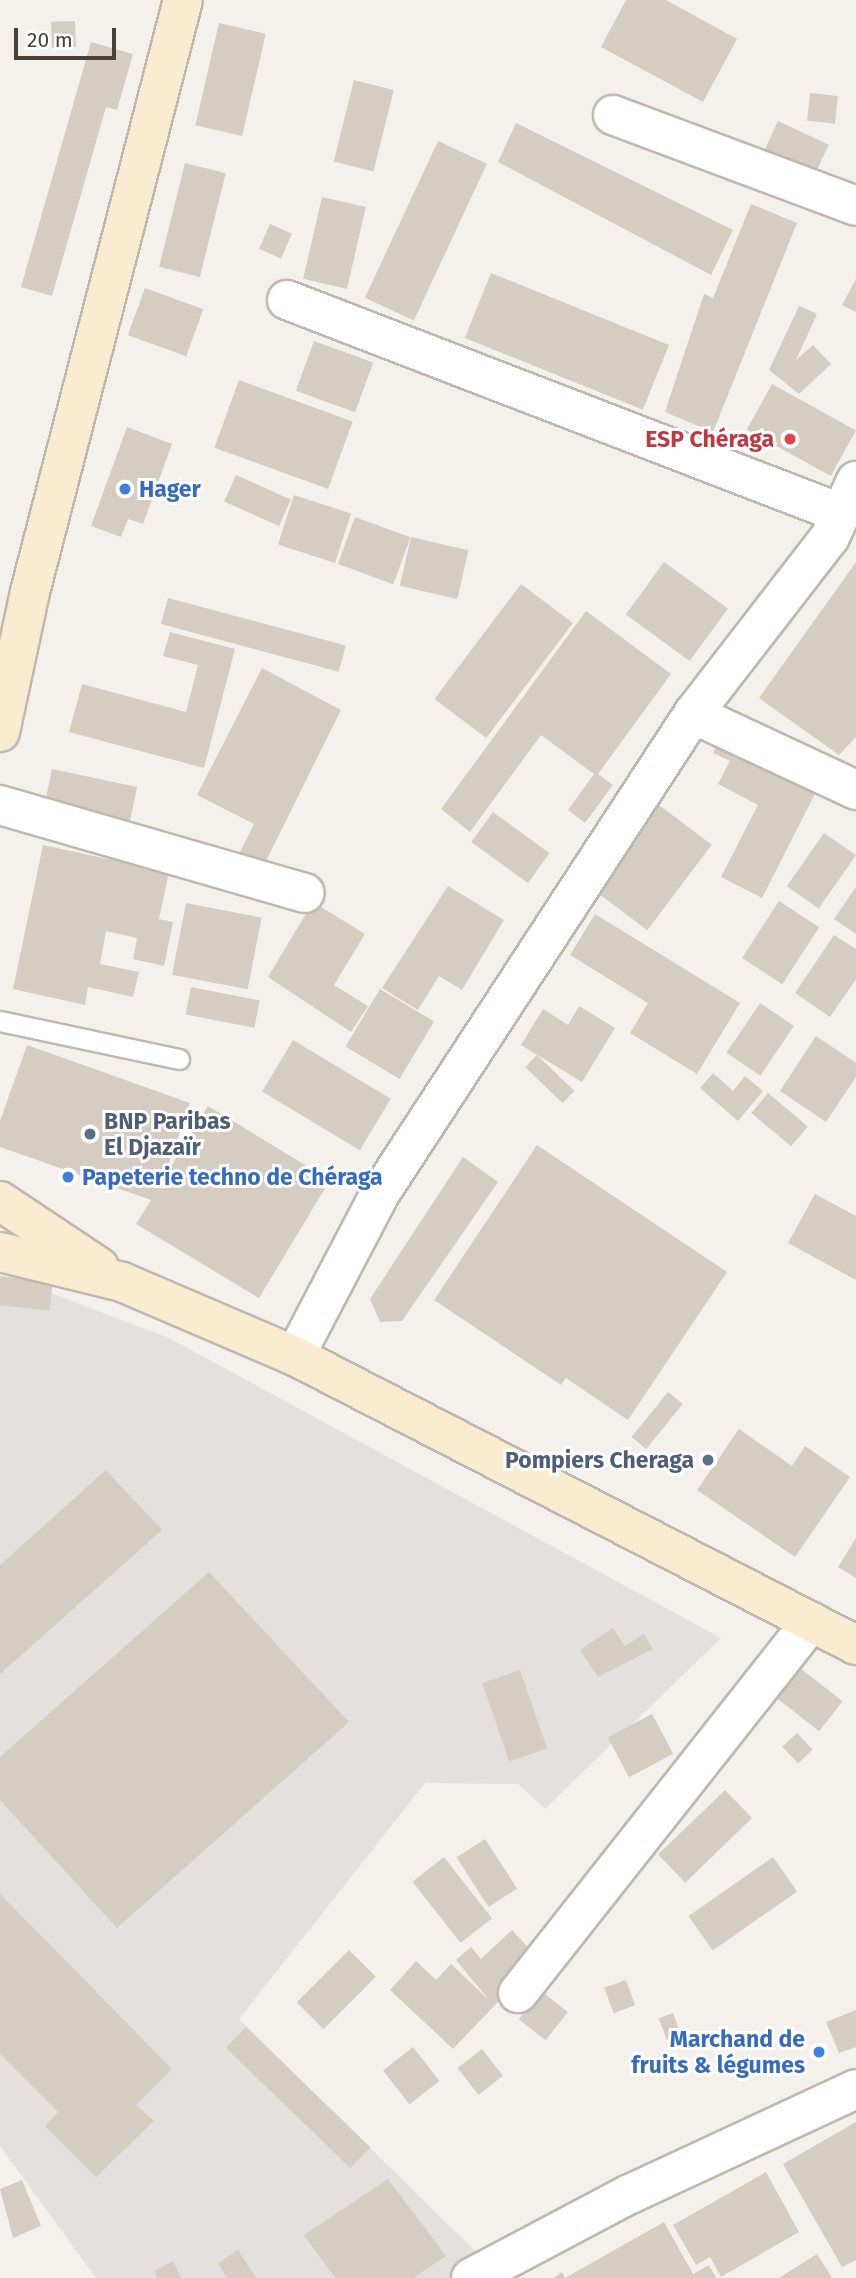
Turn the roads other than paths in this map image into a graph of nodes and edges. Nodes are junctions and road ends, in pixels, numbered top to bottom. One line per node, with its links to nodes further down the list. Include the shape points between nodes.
1 (183, 0): 7 (main road, via 30,592)
2 (613, 115): 3 (street)
3 (856, 206)
4 (287, 300): 5 (street)
5 (846, 519): 6 (street)
6 (693, 714): 8 (street); 16 (street, via 379,1195)
7 (0, 732)
8 (856, 790)
9 (0, 805): 10 (street)
10 (305, 893)
11 (0, 1021): 12 (lane)
12 (179, 1059)
13 (0, 1200): 15 (main road)
14 (0, 1252): 15 (main road)
15 (122, 1282): 16 (main road)
16 (295, 1356): 17 (main road)
17 (811, 1622): 18 (main road); 19 (street)
18 (856, 1645)
19 (518, 1993)
20 (853, 2097): 21 (street, via 628,2195)
21 (471, 2278)

